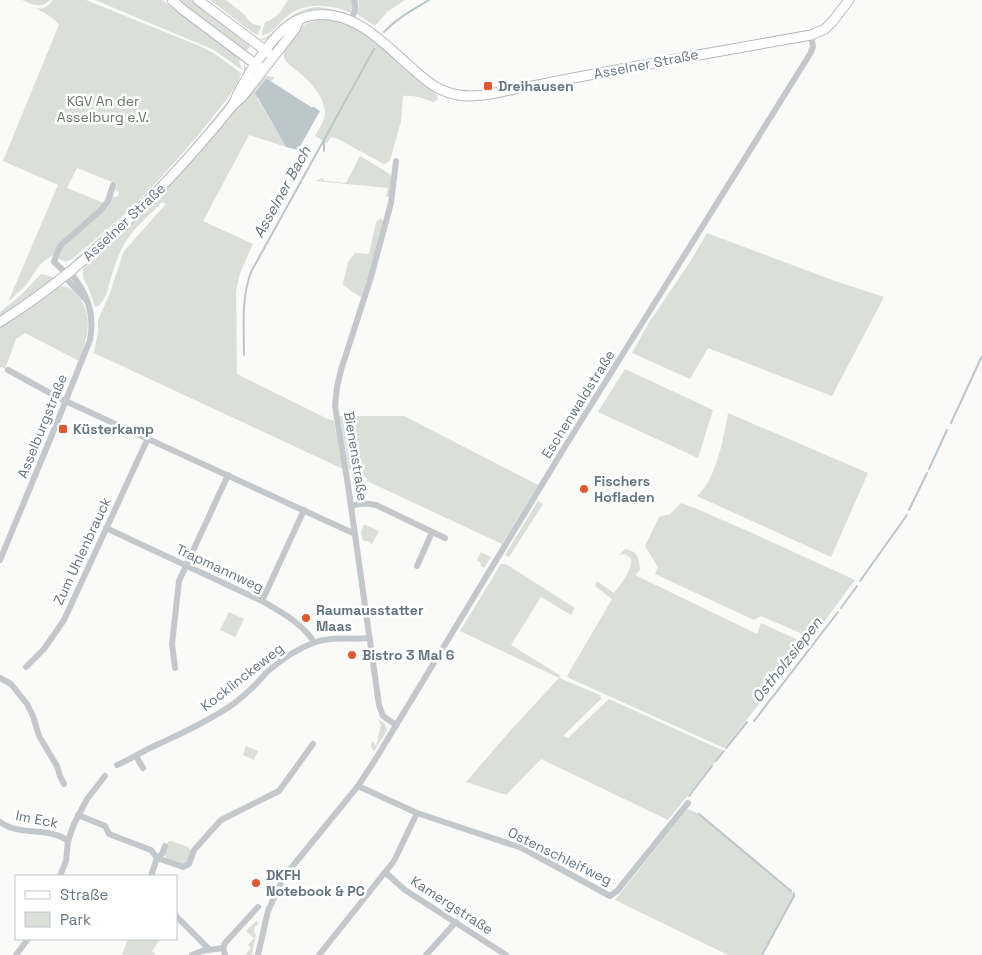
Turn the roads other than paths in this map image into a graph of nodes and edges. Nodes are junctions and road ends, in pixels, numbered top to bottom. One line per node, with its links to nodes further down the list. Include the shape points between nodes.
1 (172, 0): 10 (main road)
2 (198, 0): 8 (main road)
3 (354, 0): 6 (street, via 356,10)
4 (849, 0): 7 (main road, via 825,29)
5 (299, 20): 6 (main road, Asselner Straße, via 326,15); 8 (main road, Asselner Straße, via 283,31); 9 (main road, Asselner Straße)
6 (351, 20): 7 (main road, Asselner Straße, via 368,30 431,84 447,92 470,96)
7 (811, 35): 34 (street, Eschenwaldstraße, via 813,47 810,54)
8 (266, 50): 9 (main road); 10 (main road, Asselner Straße)
9 (274, 56): 10 (main road, Asselner Straße)
10 (260, 68): 13 (main road, Asselner Straße, via 242,97 179,168 114,234)
11 (396, 161): 19 (street, Bienenstraße, via 391,203 335,400)
12 (113, 185): 13 (street, Asselburgstraße, via 108,201 100,211 58,250 54,262)
13 (67, 274): 14 (main road, Asselner Straße); 16 (street, Asselburgstraße, via 71,285 86,300 92,316 92,328)
14 (0, 322)
15 (8, 370): 16 (street)
16 (66, 401): 17 (street); 25 (street, Asselburgstraße)
17 (148, 438): 18 (street); 21 (street, Zum Uhlenbrauck)
18 (228, 475): 20 (street); 26 (street)
19 (351, 506): 22 (street, via 376,505); 23 (street, Bienenstraße)
20 (304, 510): 23 (street); 28 (street)
21 (106, 528): 26 (street, Trapmannweg); 31 (street, Zum Uhlenbrauck, via 64,620 44,649)
22 (432, 532): 24 (street); 27 (street)
23 (355, 534): 29 (street, Bienenstraße)
24 (445, 538)
25 (0, 560)
26 (186, 566): 28 (street, Trapmannweg); 32 (street, via 179,581 172,644)
27 (417, 566)
28 (262, 601): 30 (street, Trapmannweg, via 299,626)
29 (369, 638): 30 (street, Kocklinckeweg); 34 (street, Bienenstraße, via 380,711)
30 (314, 642): 36 (street, Kocklinckeweg, via 280,661 243,696 208,720)
31 (26, 667)
32 (175, 668)
33 (0, 678): 40 (street, via 11,684 27,704 39,736)
34 (396, 725): 41 (street, Eschenwaldstraße)
35 (314, 744): 48 (street, via 279,791 221,820 194,850 189,864 183,867)
36 (136, 756): 37 (street, Kocklinckeweg); 38 (street)
37 (117, 765)
38 (143, 768)
39 (105, 776): 44 (street)
40 (64, 784)
41 (358, 786): 43 (street, Ostenschleifweg); 61 (street, Eschenwaldstraße, via 283,878 268,911)
42 (688, 803): 43 (street, Ostenschleifweg, via 610,896 522,848)
43 (417, 813): 49 (street)
44 (78, 815): 46 (street); 48 (street, via 105,826 109,834 151,850)
45 (0, 822): 46 (street, Im Eck, via 12,828 58,835)
46 (68, 841): 50 (street)
47 (165, 846): 48 (street)
48 (157, 858): 51 (street)
49 (386, 873): 54 (street, Kamergstraße, via 405,890); 62 (street)
50 (60, 875)
51 (151, 875)
52 (258, 907): 56 (street)
53 (178, 918): 57 (street)
54 (456, 922): 63 (street); 64 (street, Kamergstraße)
55 (27, 940): 58 (street)
56 (223, 948): 57 (street); 60 (street)
57 (209, 949): 59 (street)
58 (16, 955)
59 (192, 955)
60 (225, 955)
61 (258, 955)
62 (319, 955)
63 (426, 955)
64 (506, 955)

